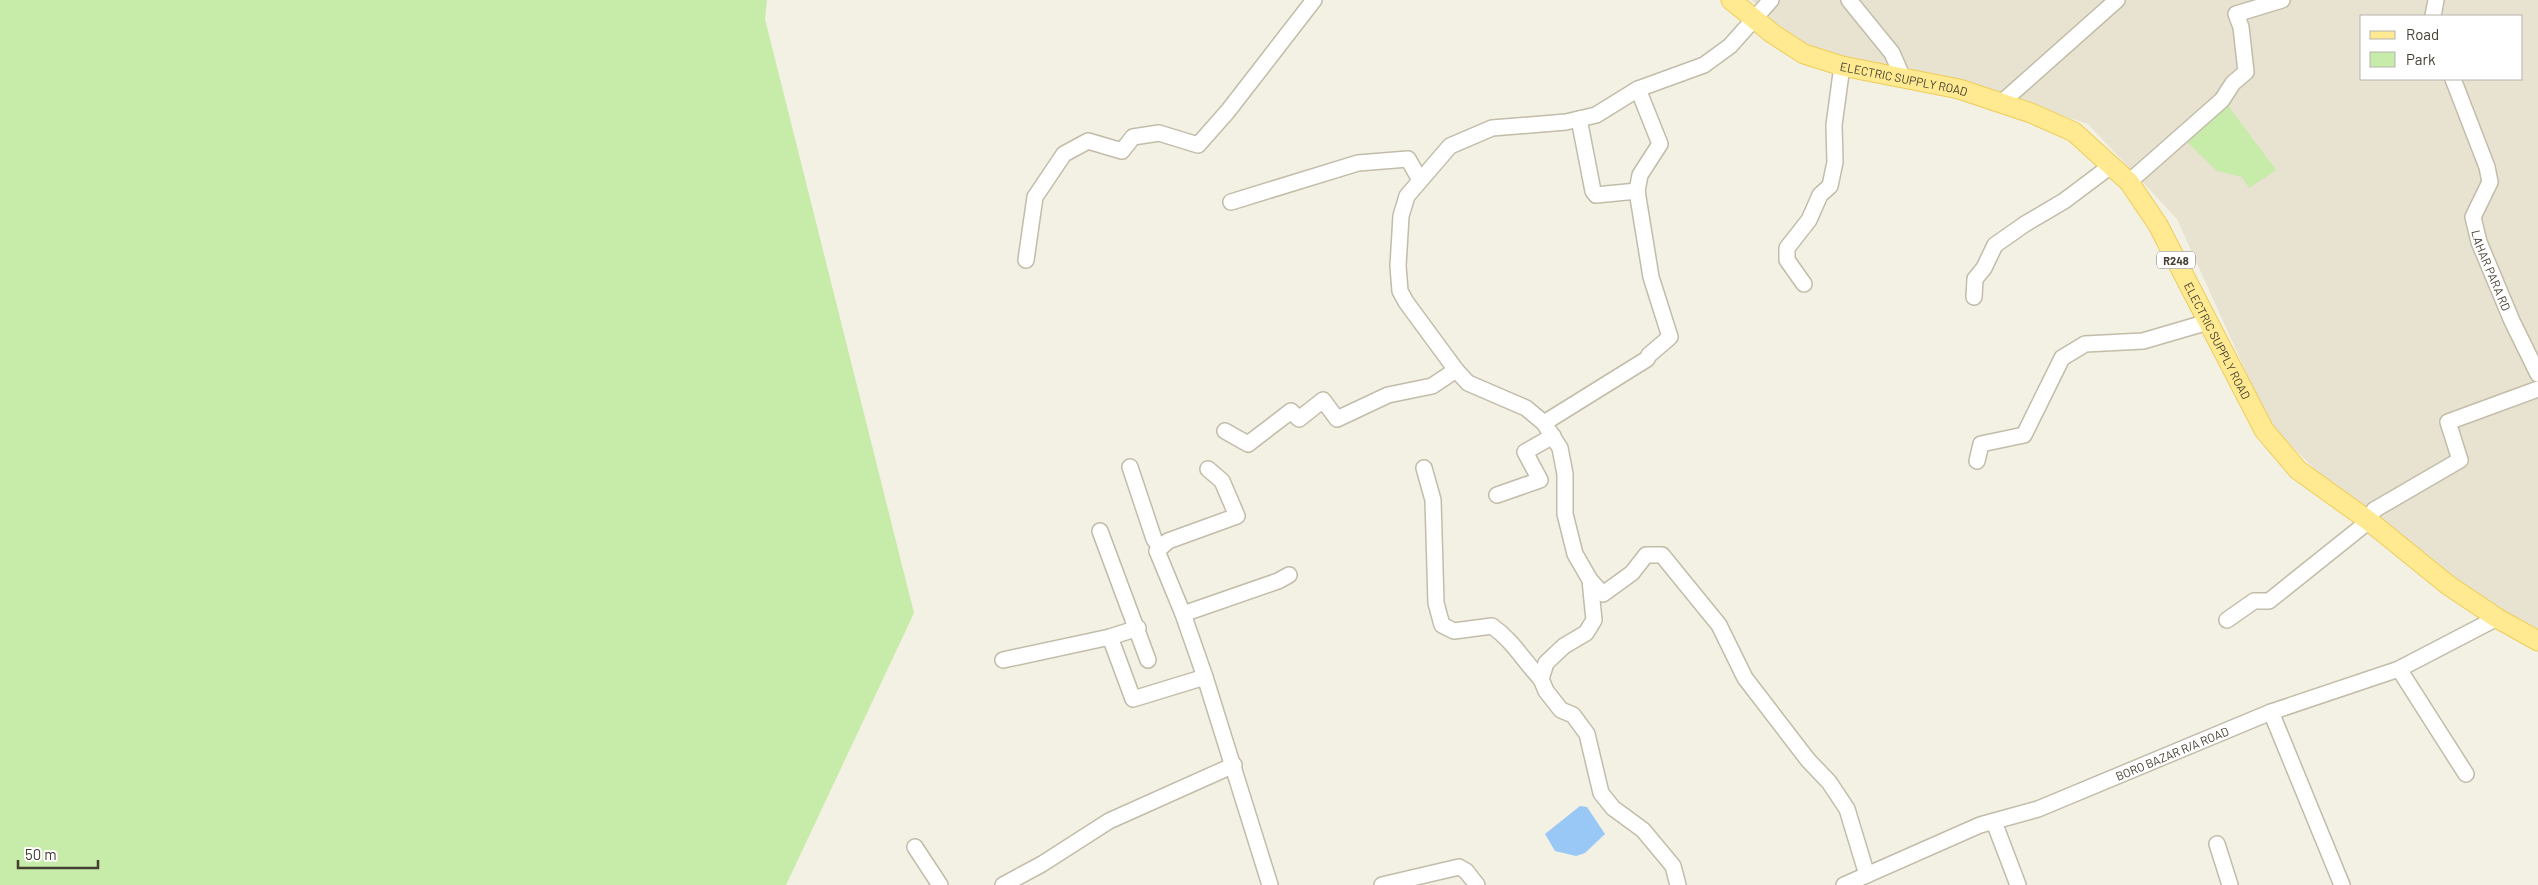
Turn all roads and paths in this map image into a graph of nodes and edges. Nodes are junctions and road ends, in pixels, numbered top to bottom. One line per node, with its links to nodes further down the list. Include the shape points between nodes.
1 (1314, 0): 21 (street, via 1198,145 1159,133 1133,137 1122,150 1088,141 1064,154 1035,197)
2 (1731, 0): 9 (main road, ELECTRIC SUPPLY ROAD / R248)
3 (1771, 0): 9 (street)
4 (1849, 0): 11 (street, via 1892,53)
5 (2117, 0): 14 (street)
6 (2282, 0): 18 (street, via 2236,14 2241,27 2246,72 2233,83 2222,100)
7 (2436, 0): 8 (street)
8 (2433, 15)
9 (1754, 19): 10 (main road, ELECTRIC SUPPLY ROAD / R248, via 1804,54); 13 (street, via 1730,46 1704,65)
10 (1842, 66): 11 (main road, ELECTRIC SUPPLY ROAD / R248); 22 (street, via 1834,124 1835,162 1830,186 1820,195 1809,220 1787,248 1787,260)
11 (1903, 78): 14 (main road, ELECTRIC SUPPLY ROAD / R248, via 1959,89)
12 (2453, 80): 26 (street, LAHAR PARA RD, via 2490,182 2473,217 2479,242)
13 (1638, 89): 15 (street, via 1596,115); 19 (street, via 1660,144 1640,175)
14 (2001, 103): 16 (main road, ELECTRIC SUPPLY ROAD / R248, via 2074,132)
15 (1579, 119): 17 (street, via 1492,128 1450,146); 19 (street, via 1596,195)
16 (2112, 165): 18 (main road, ELECTRIC SUPPLY ROAD / R248); 23 (street, via 2064,201 1995,245 1975,279)
17 (1420, 180): 20 (street, via 1408,159 1358,163); 25 (street, via 1407,196 1402,216 1398,266 1400,291)
18 (2129, 182): 24 (main road, ELECTRIC SUPPLY ROAD / R248, via 2158,225)
19 (1637, 191): 28 (street, via 1651,277 1670,338 1647,360)
20 (1231, 202)
21 (1026, 260)
22 (1804, 284)
23 (1974, 297)
24 (2208, 322): 31 (street, via 2143,342 2086,344 2062,358 2024,435 1982,444); 36 (main road, ELECTRIC SUPPLY ROAD / R248, via 2264,430 2298,470)
25 (1456, 370): 28 (street, via 1468,383 1526,408); 29 (street, via 1432,386 1388,395 1336,419 1323,400 1299,419 1291,411 1248,444)
26 (2538, 374)
27 (2538, 389): 36 (street, via 2448,422 2460,460 2374,510)
28 (1544, 422): 30 (street)
29 (1225, 431)
30 (1553, 436): 35 (street, via 1524,452 1540,480); 40 (street, via 1560,448 1565,474 1565,514 1575,554)
31 (1977, 461)
32 (1130, 467): 38 (street, via 1154,539)
33 (1424, 468): 51 (street, via 1433,500 1436,603 1442,625 1454,631 1492,626 1507,636 1520,657)
34 (1208, 469): 38 (street, via 1222,481 1237,516 1168,540)
35 (1497, 495)
36 (2369, 521): 42 (main road, ELECTRIC SUPPLY ROAD / R248, via 2448,585); 43 (street, via 2269,601 2254,601)
37 (1100, 531): 44 (street)
38 (1160, 547): 41 (street, via 1157,551)
39 (1289, 574): 41 (street, via 1278,581)
40 (1590, 580): 51 (street, via 1594,620 1586,633 1564,646 1546,663); 58 (street, via 1603,594 1632,573 1646,555 1662,555 1719,625 1745,678 1847,809)
41 (1183, 614): 50 (street)
42 (2497, 618): 46 (main road, ELECTRIC SUPPLY ROAD / R248); 49 (street, BORO BAZAR R/A ROAD)
43 (2227, 620)
44 (1138, 628): 45 (street); 48 (street)
45 (1110, 637): 47 (street); 50 (street, via 1134,699)
46 (2538, 641)
47 (1004, 660)
48 (1148, 660)
49 (2399, 668): 52 (street, BORO BAZAR R/A ROAD); 54 (street)
50 (1205, 677): 53 (street)
51 (1541, 679): 64 (street, via 1561,710 1573,715 1587,734 1601,792 1612,808 1649,837 1673,866)
52 (2272, 712): 55 (street, BORO BAZAR R/A ROAD, via 2038,809); 68 (street)
53 (1234, 765): 60 (street, via 1109,821); 61 (street)
54 (2466, 774)
55 (1994, 822): 58 (street, BORO BAZAR R/A ROAD, via 1980,825); 66 (street)
56 (2217, 844): 67 (street)
57 (915, 846): 59 (street)
58 (1867, 875): 65 (street, BORO BAZAR R/A ROAD)
59 (940, 885)
60 (1003, 885)
61 (1270, 885)
62 (1382, 885): 63 (street, via 1459,867)
63 (1477, 885)
64 (1678, 885)
65 (1844, 885)
66 (2018, 885)
67 (2230, 885)
68 (2342, 885)

